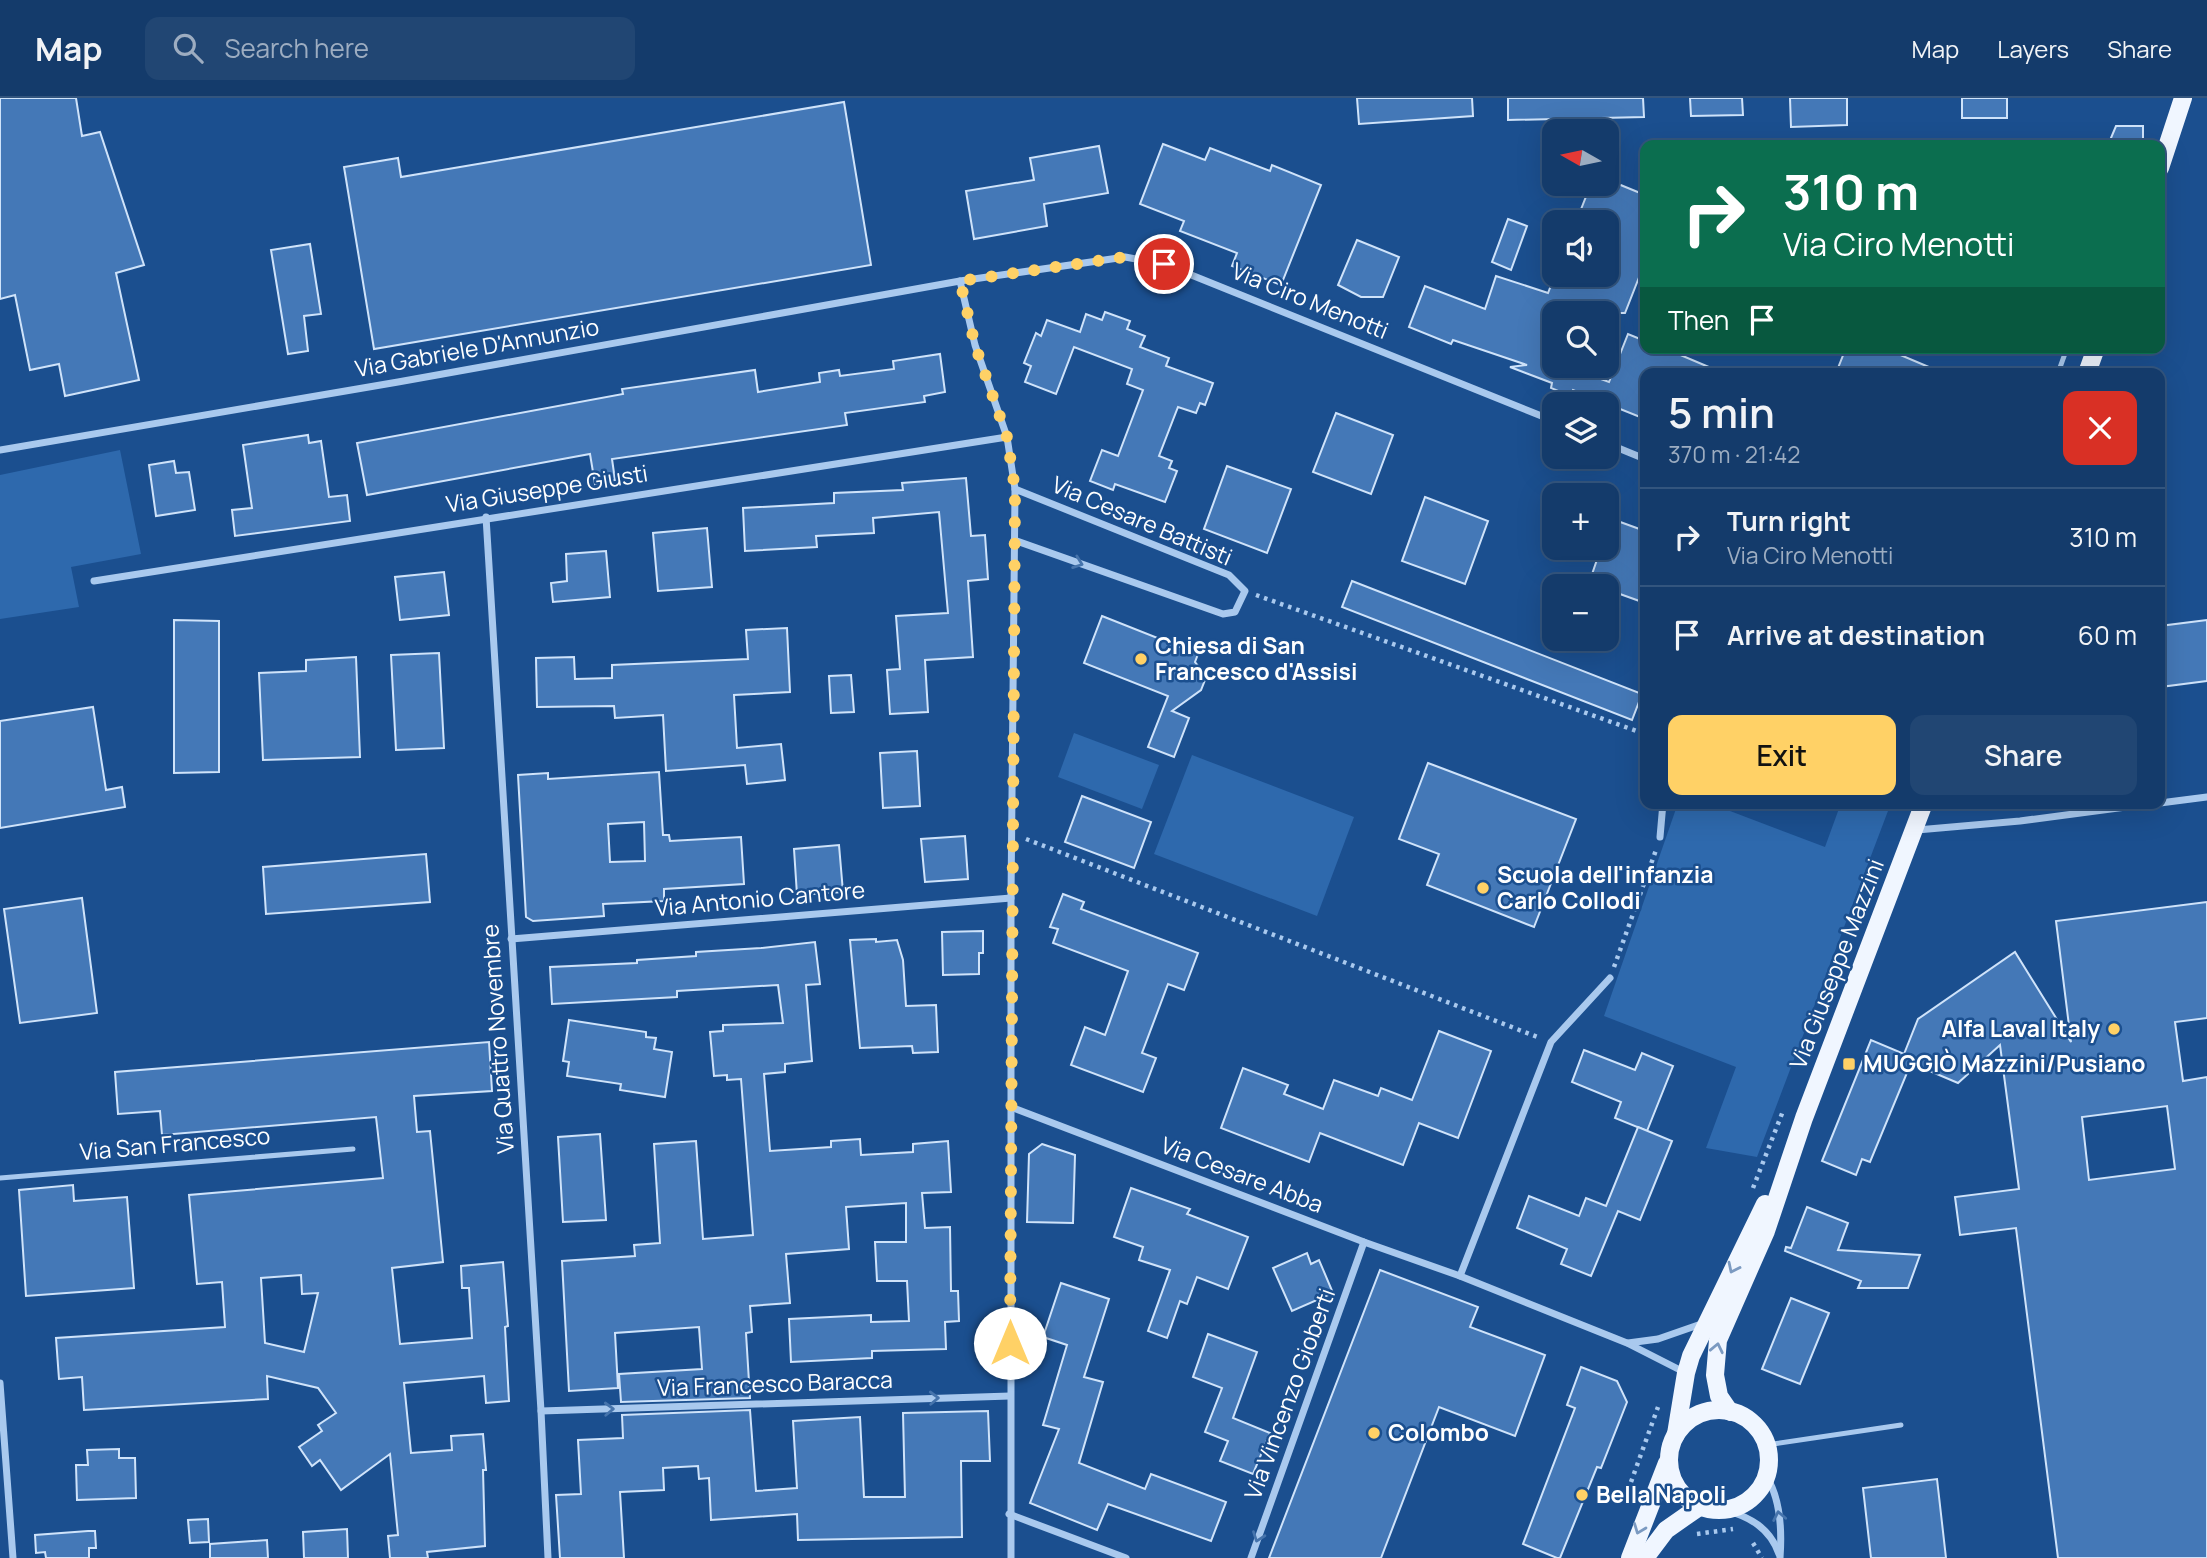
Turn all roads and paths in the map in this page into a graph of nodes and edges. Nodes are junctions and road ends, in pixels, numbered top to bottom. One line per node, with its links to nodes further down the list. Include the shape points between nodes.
1 (2183, 98): 2 (main road)
2 (2165, 153)
3 (960, 281): 4 (street, Via Ciro Menotti, via 1125,257 1164,264); 5 (street, Via Cesare Battisti); 7 (street, Via Gabriele D'Annunzio)
4 (1542, 417)
5 (1007, 437): 9 (street, Via Cesare Battisti); 10 (street, Via Giuseppe Giusti)
6 (1619, 448): 8 (street)
7 (0, 450)
8 (1640, 457)
9 (1015, 489): 11 (street, Via Cesare Battisti); 13 (street, Via Cesare Battisti, via 1229,576)
10 (485, 517): 12 (street, Via Giuseppe Giusti); 24 (street, Via Quattro Novembre)
11 (1014, 540): 13 (street, Via Cesare Battisti, one-way to 13, via 1223,614 1235,612); 21 (street, Via Cesare Battisti)
12 (94, 581)
13 (1245, 591): 14 (path)
14 (1640, 732)
15 (2207, 797): 16 (street)
16 (2165, 802)
17 (1662, 809): 22 (street)
18 (1922, 809): 20 (main road, Via Giuseppe Mazzini)
19 (2112, 809): 20 (street)
20 (1914, 830): 29 (main road, Via Giuseppe Mazzini)
21 (1013, 834): 23 (street, Via Cesare Battisti); 26 (path)
22 (1660, 837): 25 (path)
23 (1011, 898): 24 (street, Via Antonio Cantore); 27 (street, Via Cesare Battisti)
24 (511, 939): 41 (street, Via Quattro Novembre)
25 (1610, 978): 26 (street)
26 (1551, 1042): 34 (street)
27 (1010, 1107): 33 (street, Via Cesare Abba); 40 (street, Via Cesare Battisti)
28 (1783, 1110): 32 (path)
29 (1796, 1141): 35 (main road, Via Giuseppe Mazzini, one-way to 35); 42 (main road, Via Giuseppe Mazzini, one-way to 29, via 1722,1404 1716,1384 1718,1340 1766,1231)
30 (353, 1149): 31 (lane, Via San Francesco)
31 (0, 1178)
32 (1750, 1196)
33 (1364, 1242): 34 (street, Via Cesare Abba); 56 (street, Via Vincenzo Gioberti, one-way to 56)
34 (1460, 1276): 36 (street, Via Cesare Abba)
35 (1706, 1322): 36 (street, via 1658,1339); 37 (main road, Via Giuseppe Mazzini)
36 (1627, 1343): 37 (street, Via Cesare Abba)
37 (1686, 1373): 44 (main road, Via Giuseppe Mazzini)
38 (0, 1383): 52 (street)
39 (1663, 1395): 48 (path)
40 (1010, 1396): 41 (street, Via Francesco Baracca, one-way to 40); 51 (street, Via Cesare Battisti)
41 (541, 1411): 53 (street, Via Quattro Novembre)
42 (1730, 1412): 44 (main road, via 1701,1413); 45 (main road, via 1756,1427)
43 (1901, 1425): 45 (lane)
44 (1675, 1435): 46 (main road)
45 (1766, 1445): 47 (main road)
46 (1668, 1456): 49 (main road, via 1675,1486); 57 (main road, one-way to 57)
47 (1766, 1476): 50 (main road, via 1751,1499); 59 (street, one-way to 47, via 1781,1523)
48 (1631, 1482)
49 (1699, 1507): 50 (main road); 58 (main road, via 1666,1530)
50 (1725, 1510): 59 (street, via 1764,1529)
51 (1009, 1514): 54 (street, Via Cesare Battisti); 55 (street)
52 (13, 1558)
53 (548, 1558)
54 (1011, 1558)
55 (1126, 1558)
56 (1251, 1558)
57 (1630, 1558)
58 (1645, 1558)
59 (1780, 1558)

